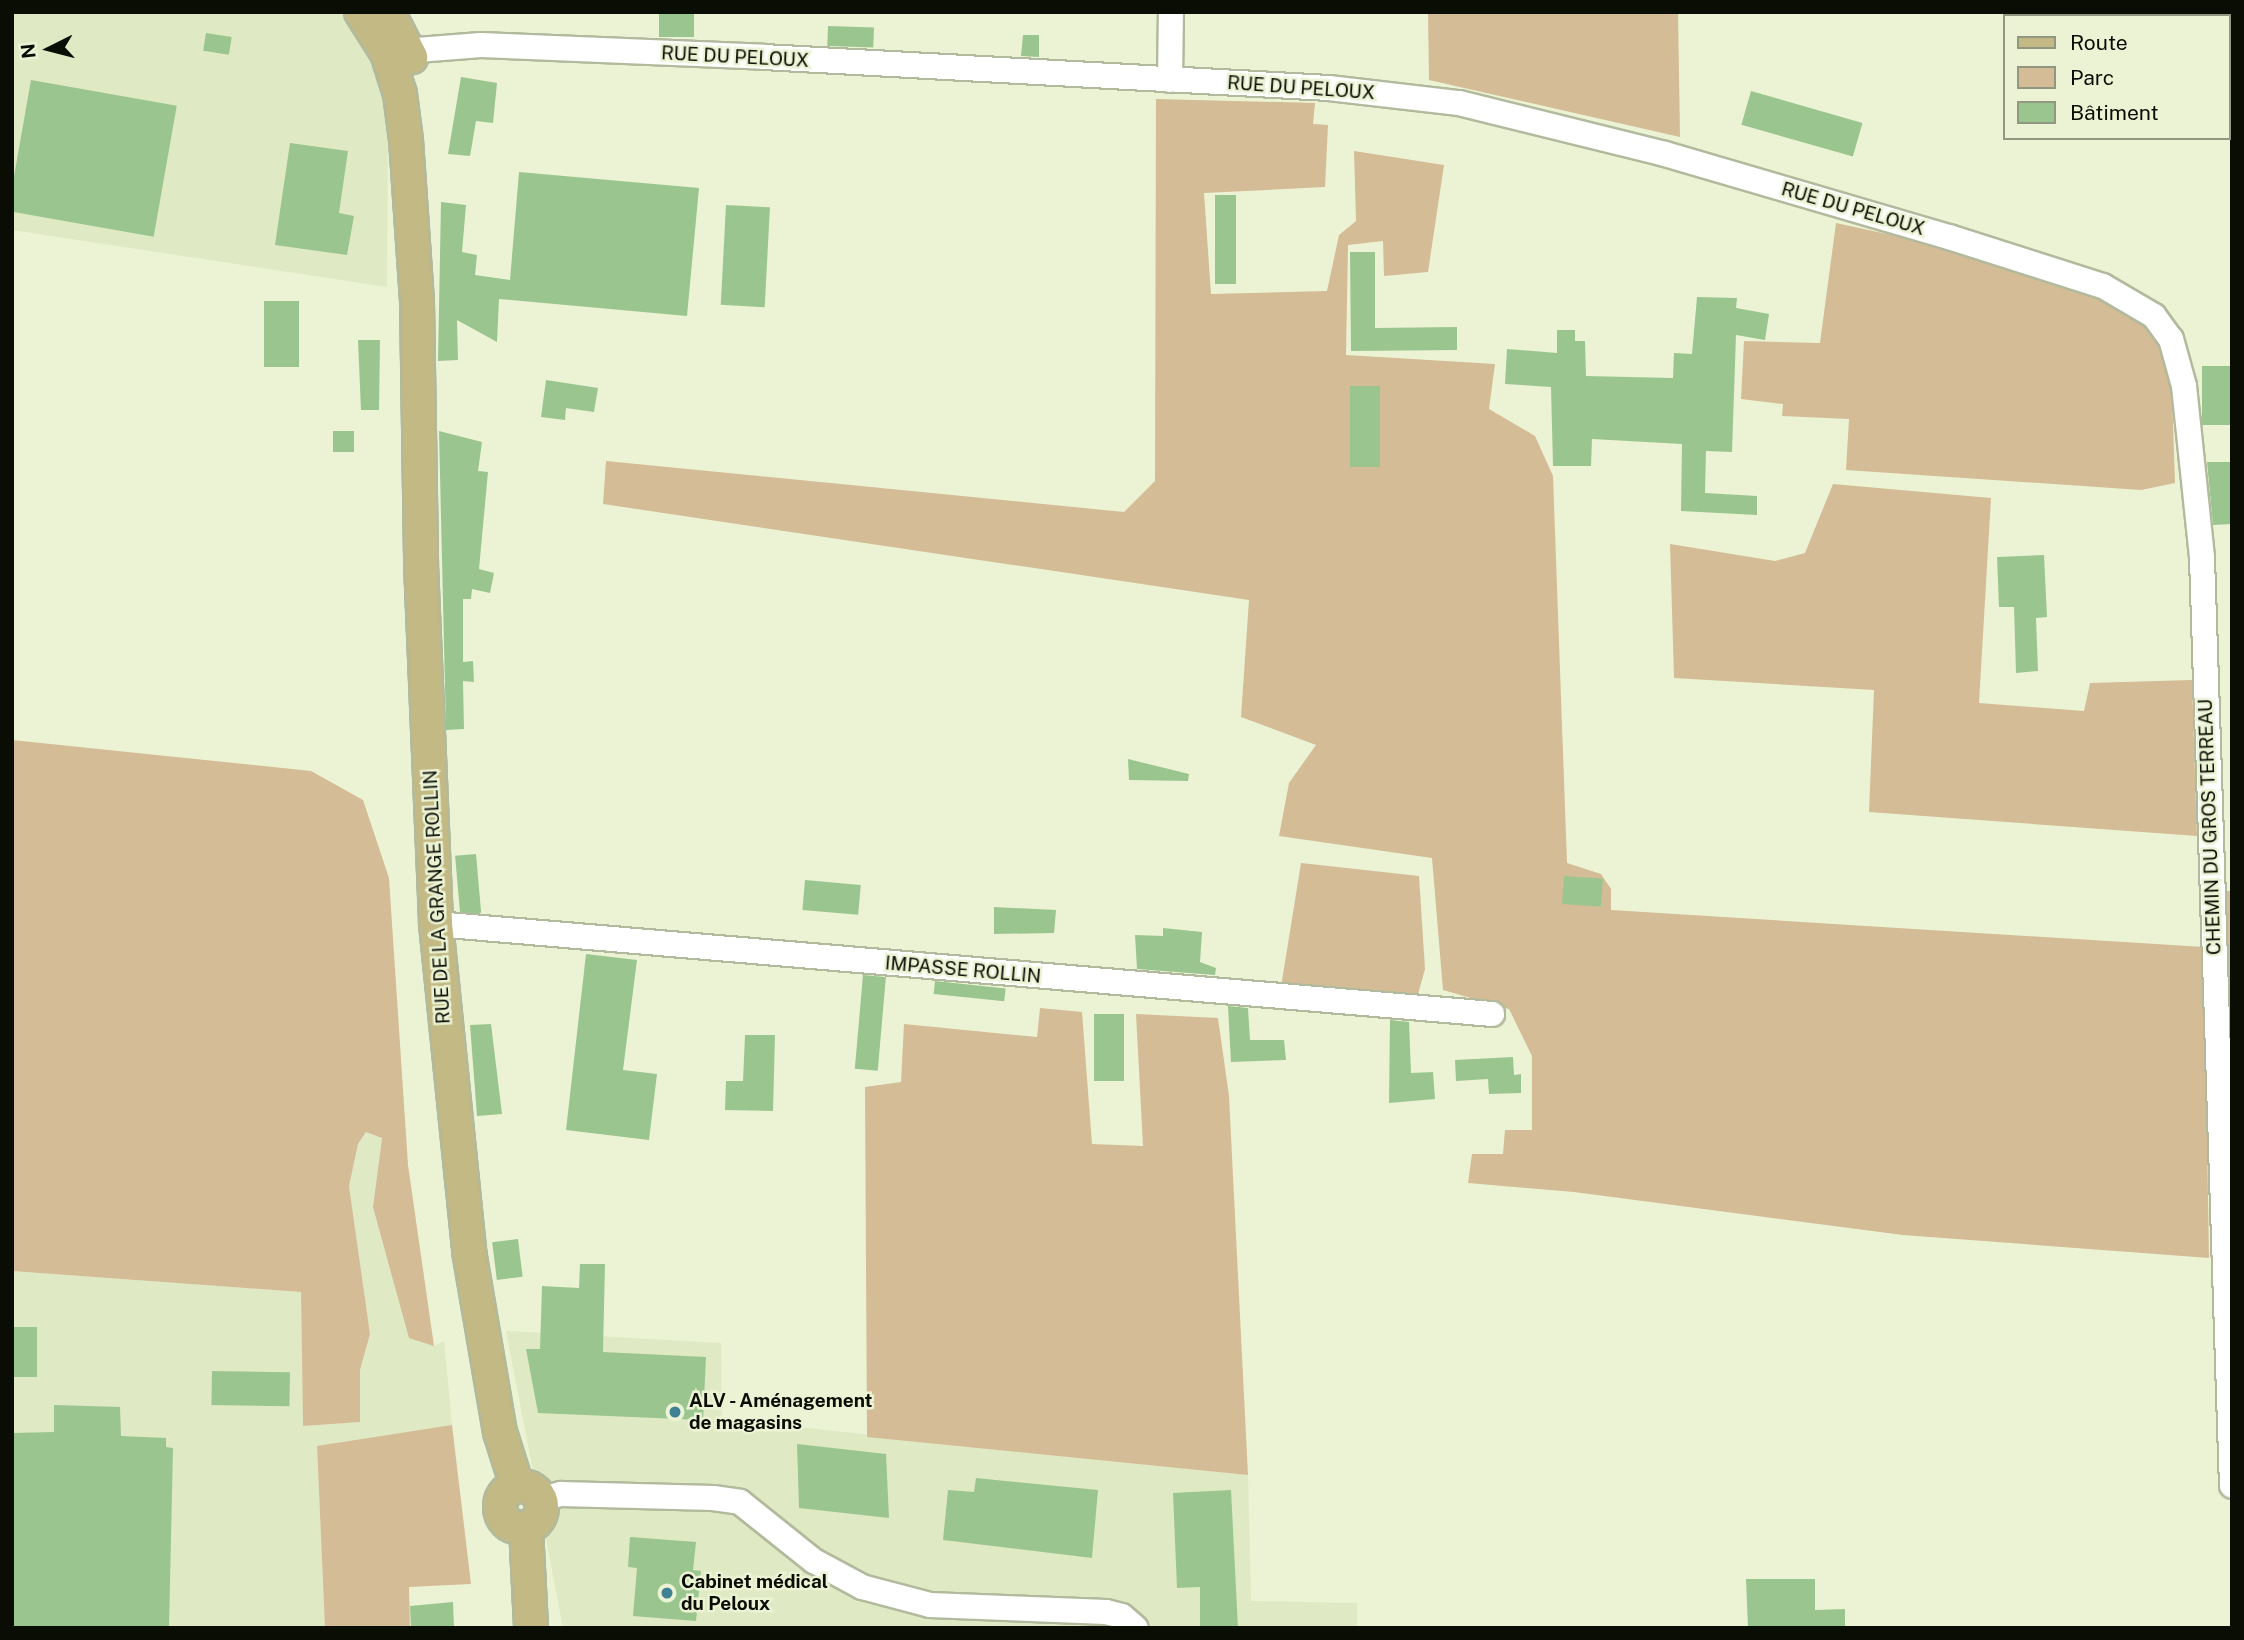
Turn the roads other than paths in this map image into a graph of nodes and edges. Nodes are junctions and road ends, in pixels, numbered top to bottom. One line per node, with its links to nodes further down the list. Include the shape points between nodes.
1 (361, 12): 4 (main road)
2 (388, 12): 4 (main road)
3 (1171, 12): 5 (street)
4 (398, 50): 5 (street, RUE DU PELOUX, via 481,45); 7 (main road, RUE DE LA GRANGE ROLLIN, via 417,302 421,564)
5 (1170, 80): 6 (street, RUE DU PELOUX, via 1329,88 1519,115 1820,199 2103,286 2154,316)
6 (2171, 339): 9 (street, CHEMIN DU GROS TERREAU, via 2184,386 2202,558)
7 (436, 924): 8 (street, IMPASSE ROLLIN); 10 (main road, RUE DE LA GRANGE ROLLIN, via 469,1251 500,1432)
8 (1492, 1014)
9 (2232, 1486)
10 (529, 1493): 11 (street, via 713,1497 740,1502 814,1561 862,1587); 12 (main road, via 504,1495 501,1511 510,1525 526,1528)
11 (973, 1618): 13 (street, via 1106,1612 1122,1616)
12 (531, 1628)
13 (1136, 1628)

